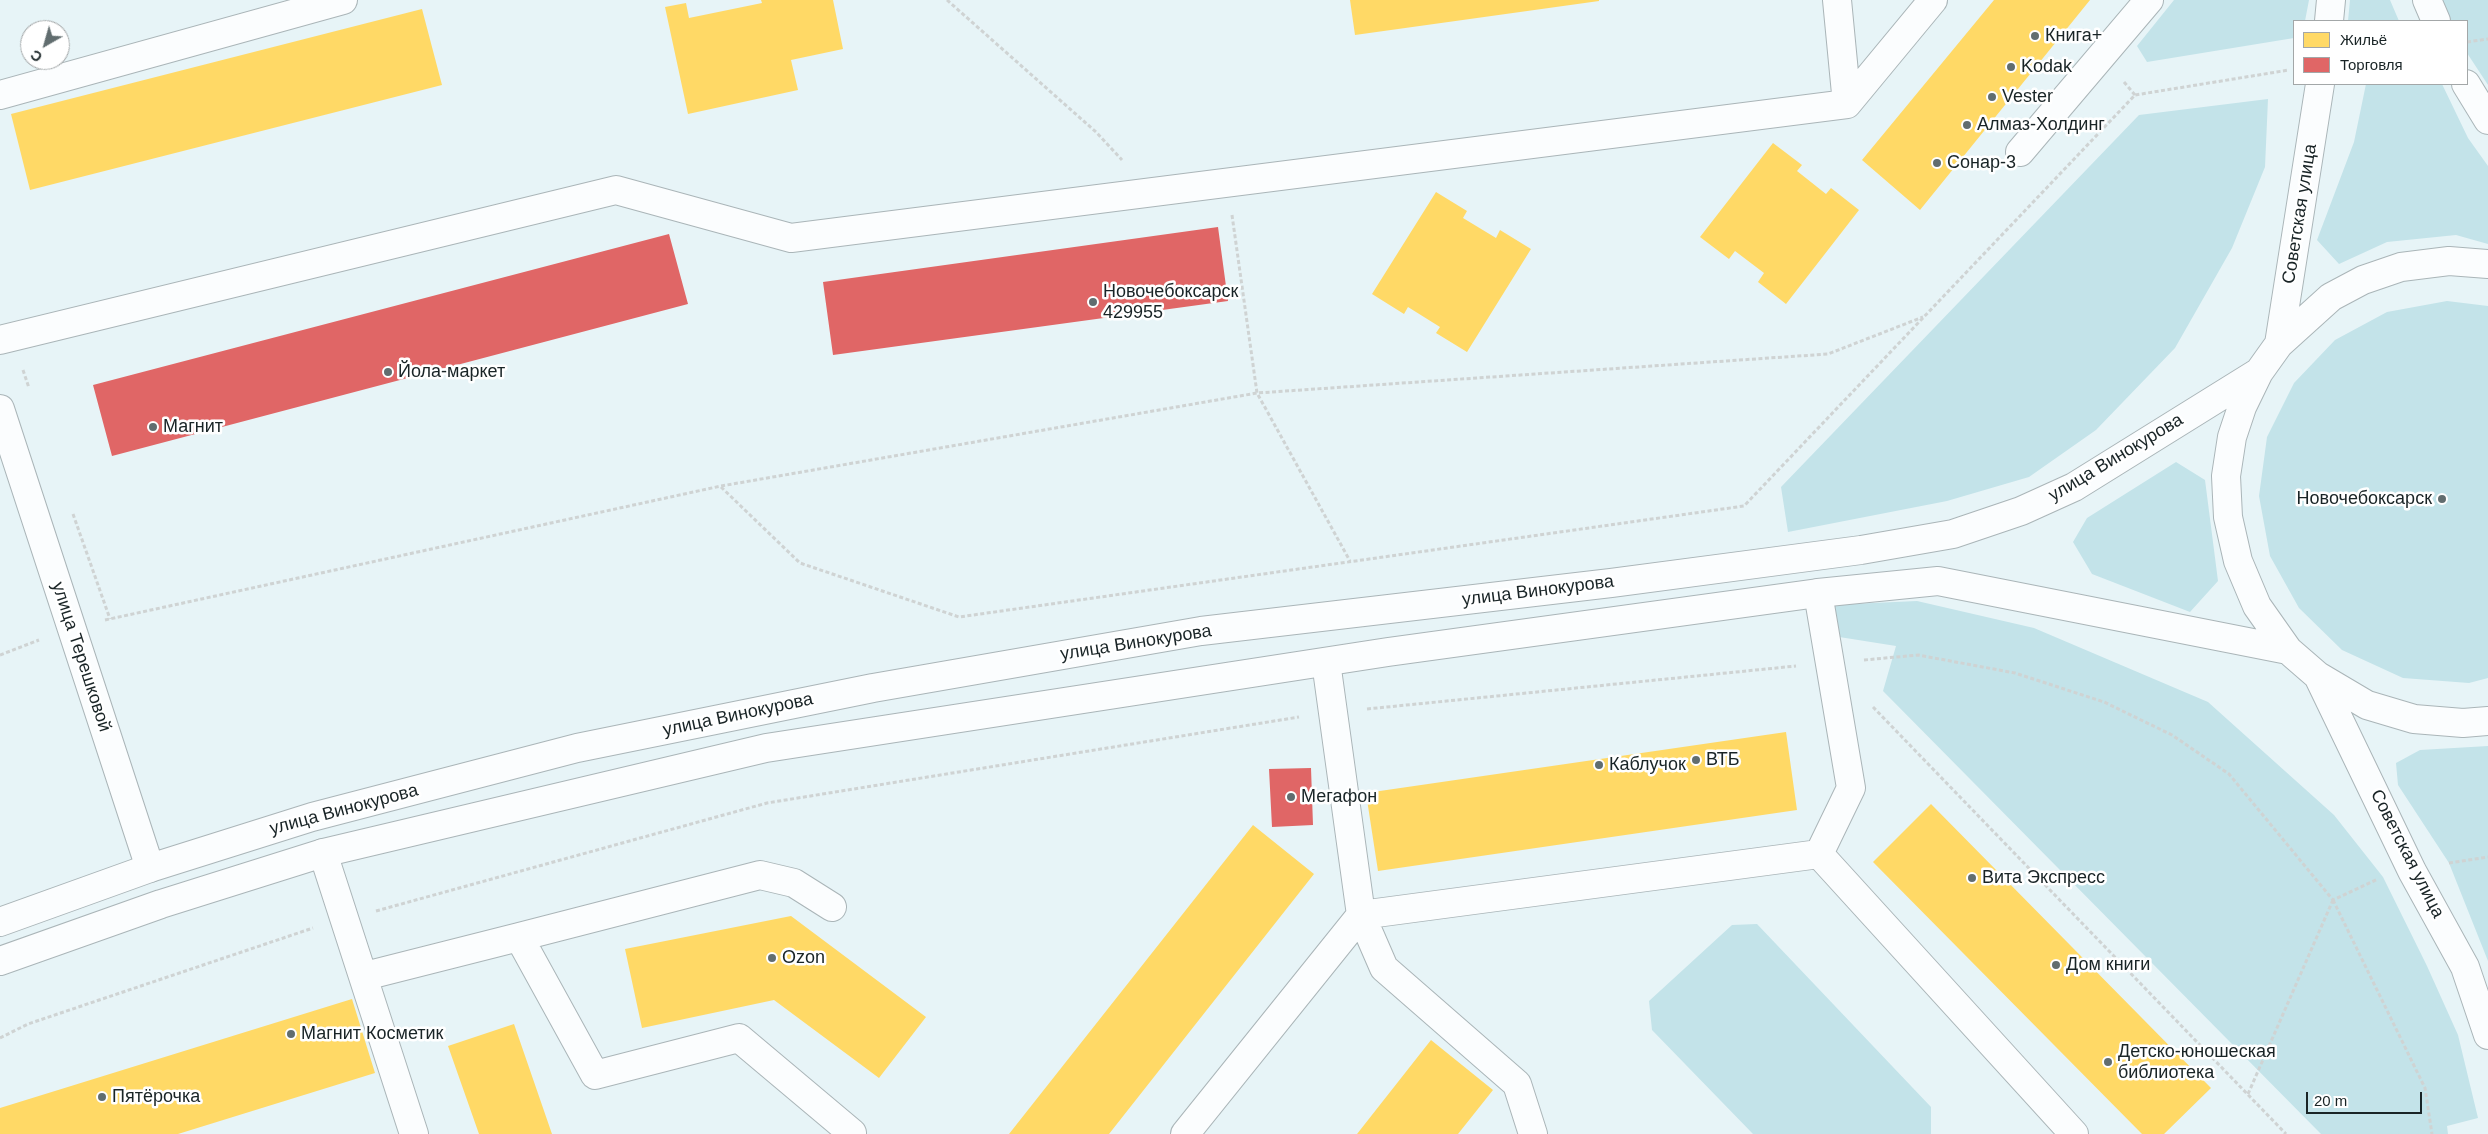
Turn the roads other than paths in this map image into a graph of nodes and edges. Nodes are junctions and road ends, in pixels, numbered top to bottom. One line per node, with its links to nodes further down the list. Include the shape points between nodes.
1 (343, 0): 11 (main road)
2 (1837, 0): 12 (main road)
3 (1934, 0): 12 (main road)
4 (2149, 0): 14 (main road)
5 (2331, 0): 7 (main road)
6 (2426, 0): 8 (main road)
7 (2329, 20)
8 (2436, 20)
9 (2320, 85): 17 (main road, Советская улица)
10 (2467, 85): 13 (main road)
11 (0, 95)
12 (1847, 104): 16 (main road, via 792,238 616,190)
13 (2488, 120)
14 (2020, 152)
15 (2488, 264): 17 (main road, via 2449,261 2401,267 2363,280 2331,297)
16 (0, 340)
17 (2279, 344): 18 (main road)
18 (2259, 372): 21 (main road, via 2232,437 2226,476 2228,517 2238,561 2257,606); 25 (main road, улица Винокурова, via 2074,488 2021,511 1953,534 1861,550 1611,583 1201,631 873,688 577,748)
19 (0, 409): 28 (main road, улица Терешковой)
20 (1818, 593): 21 (main road, улица Винокурова, via 1938,581); 22 (main road, улица Винокурова); 27 (main road, via 1851,788)
21 (2288, 650): 23 (main road)
22 (1326, 662): 26 (main road, улица Винокурова, via 766,748); 31 (main road)
23 (2318, 676): 24 (main road, via 2367,705 2414,719 2463,723); 36 (main road, Советская улица, via 2412,871 2465,967)
24 (2488, 721)
25 (312, 817): 26 (main road); 28 (main road, улица Винокурова)
26 (323, 852): 29 (main road, улица Винокурова); 35 (main road)
27 (1819, 854): 31 (main road); 41 (main road)
28 (150, 868): 29 (main road, улица Терешковой); 32 (main road, улица Винокурова)
29 (162, 904): 34 (main road, улица Винокурова)
30 (832, 907): 33 (main road, via 794,883 760,875)
31 (1361, 915): 39 (main road); 40 (main road, via 1384,968 1517,1084)
32 (0, 922)
33 (520, 937): 35 (main road); 38 (main road, via 595,1075 739,1038)
34 (0, 961)
35 (365, 976): 37 (main road)
36 (2488, 1034)
37 (407, 1132)
38 (852, 1133)
39 (1185, 1134)
40 (1534, 1134)
41 (2074, 1134)

